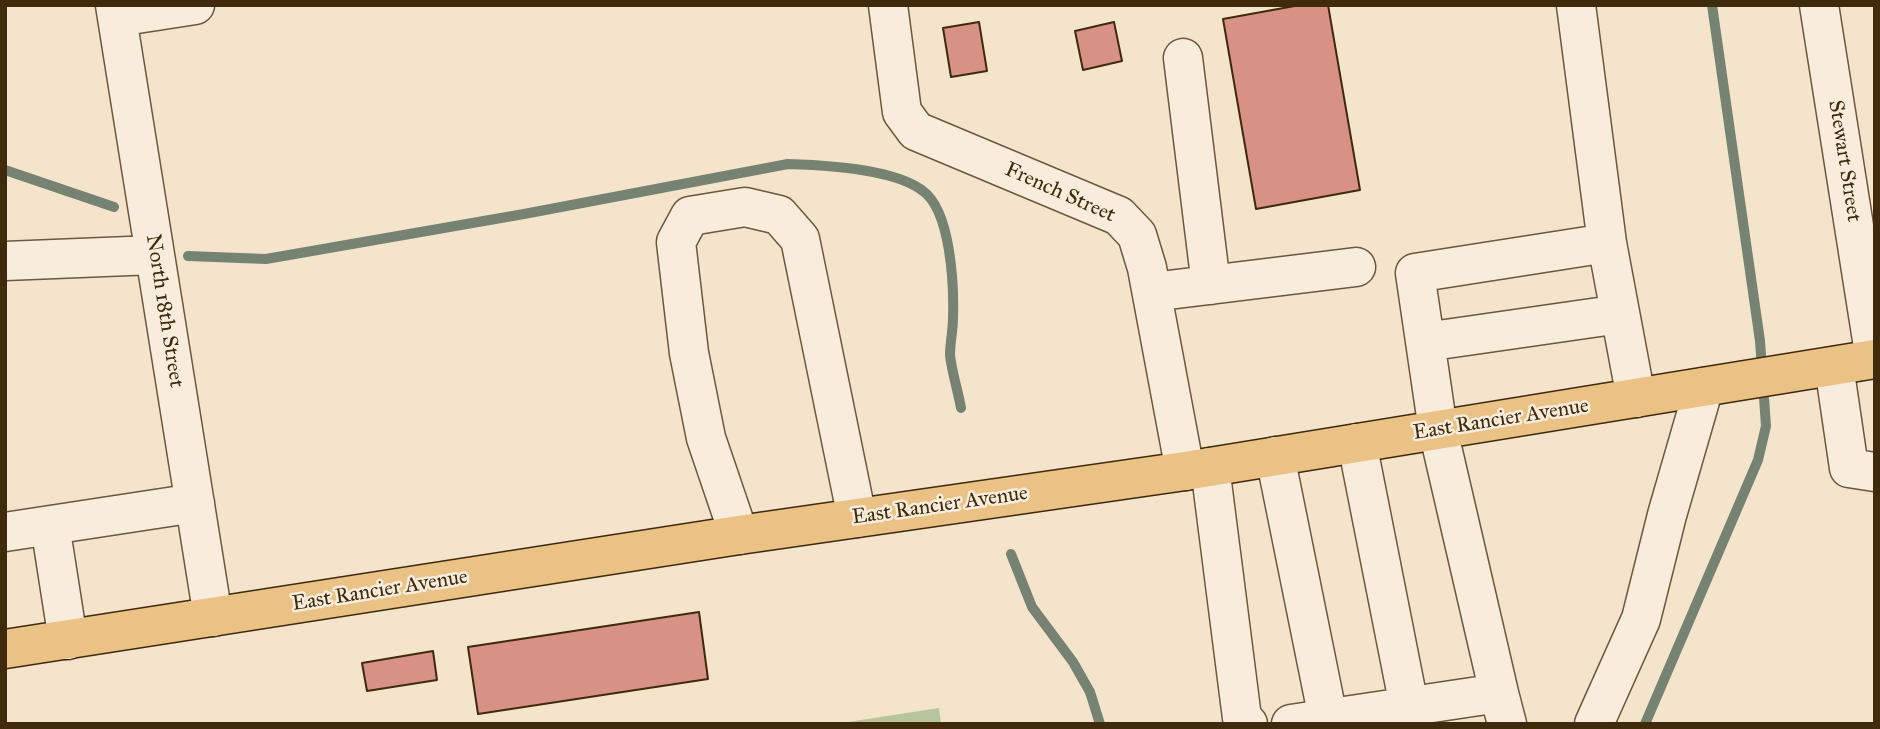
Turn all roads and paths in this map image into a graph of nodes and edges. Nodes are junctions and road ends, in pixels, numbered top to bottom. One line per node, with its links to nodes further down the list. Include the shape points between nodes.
1 (195, 5): 5 (street)
2 (888, 5): 12 (street, French Street, via 902,113 916,131 1119,216 1137,235)
3 (1576, 5): 7 (street)
4 (1819, 5): 15 (street, Stewart Street)
5 (116, 11): 8 (street, North 18th Street)
6 (1183, 58): 11 (street)
7 (1607, 243): 13 (street); 14 (street, via 1415,273)
8 (154, 255): 9 (street); 24 (street, North 18th Street)
9 (5, 261)
10 (1356, 267): 11 (street)
11 (1211, 285): 12 (street)
12 (1152, 292): 22 (street, French Street)
13 (1620, 314): 14 (street); 18 (street)
14 (1425, 342): 19 (street)
15 (1875, 359): 16 (main road, East Rancier Avenue)
16 (1834, 366): 17 (main road, East Rancier Avenue); 23 (street, via 1849,468)
17 (1704, 387): 18 (main road, East Rancier Avenue); 36 (street, via 1641,619)
18 (1636, 398): 19 (main road, East Rancier Avenue)
19 (1438, 430): 20 (main road, East Rancier Avenue); 33 (street)
20 (1357, 443): 21 (main road, East Rancier Avenue); 32 (street)
21 (1275, 456): 22 (main road, East Rancier Avenue); 34 (street)
22 (1197, 469): 25 (main road, East Rancier Avenue); 35 (street, French Street, via 1242,718)
23 (1875, 472)
24 (195, 503): 26 (street); 29 (street, North 18th Street)
25 (857, 518): 28 (main road, East Rancier Avenue); 28 (street, via 800,239 779,215 746,207 690,216 676,242 689,353 706,438)
26 (50, 525): 27 (street); 30 (street)
27 (5, 532)
28 (739, 535): 29 (main road, East Rancier Avenue)
29 (213, 617): 30 (main road, East Rancier Avenue)
30 (68, 640): 31 (main road, East Rancier Avenue)
31 (5, 649)
32 (1409, 706): 33 (street); 34 (street)
33 (1503, 709)
34 (1309, 721)
35 (1248, 724)
36 (1594, 724)

